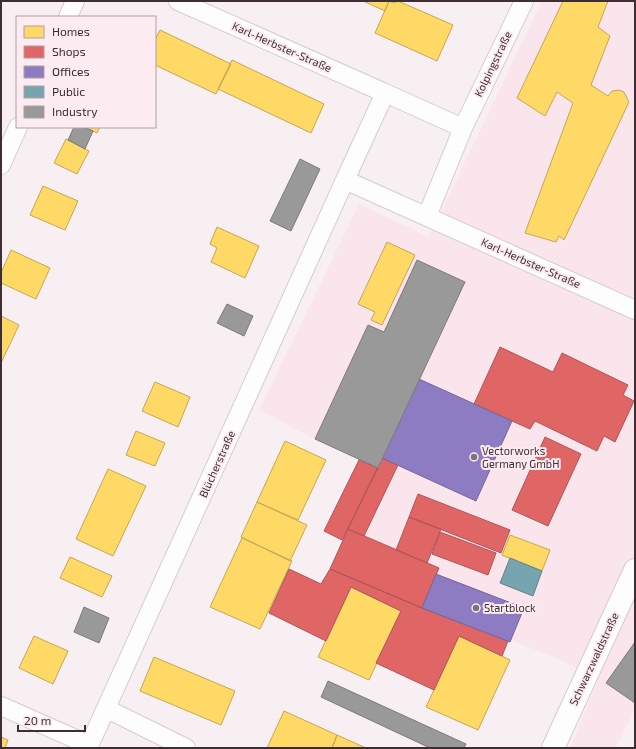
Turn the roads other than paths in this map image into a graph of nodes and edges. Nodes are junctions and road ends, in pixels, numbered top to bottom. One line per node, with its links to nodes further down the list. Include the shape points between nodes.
1 (75, 1): 4 (street)
2 (178, 1): 5 (street, Karl-Herbster-Straße)
3 (524, 1): 7 (street, Kolpingstraße)
4 (68, 16)
5 (386, 93): 7 (street, Karl-Herbster-Straße); 9 (street, Blücherstraße)
6 (18, 128): 8 (street)
7 (463, 128): 10 (street, Kolpingstraße)
8 (1, 165)
9 (345, 180): 10 (street, Karl-Herbster-Straße); 14 (street, Blücherstraße)
10 (427, 216): 11 (street, Karl-Herbster-Straße)
11 (635, 310)
12 (635, 570): 17 (main road, Schwarzwaldstraße)
13 (1, 706): 15 (street)
14 (106, 709): 15 (street, Blücherstraße); 16 (street)
15 (88, 746)
16 (186, 748)
17 (553, 748)

